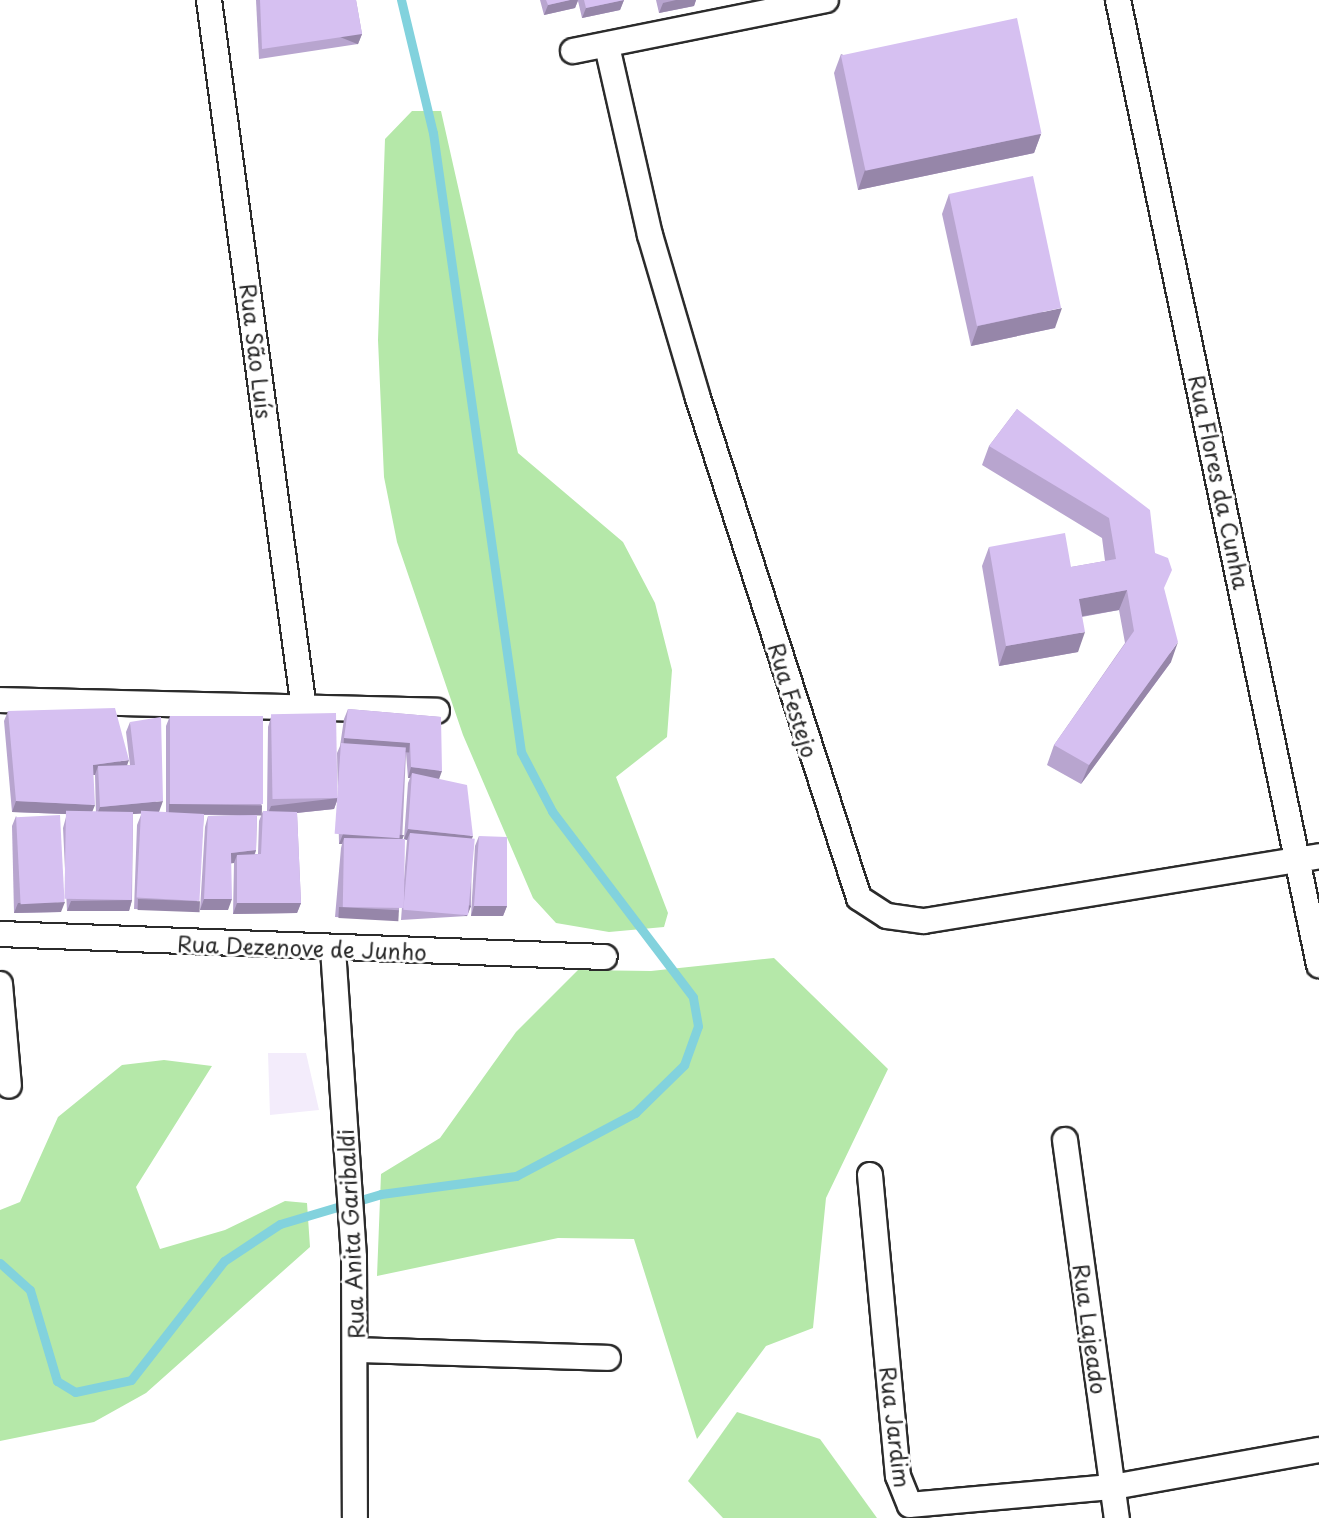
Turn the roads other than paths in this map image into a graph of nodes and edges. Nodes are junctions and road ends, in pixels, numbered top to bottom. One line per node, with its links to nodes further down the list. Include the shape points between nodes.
1 (209, 0): 7 (street, Rua São Luís)
2 (826, 0): 4 (street)
3 (1118, 0): 9 (street, Rua Flores da Cunha)
4 (607, 46): 5 (street); 9 (street, Rua Festejo, via 692,380 859,898 887,916 924,921)
5 (573, 51)
6 (0, 700): 7 (street)
7 (303, 702): 8 (street)
8 (437, 711)
9 (1309, 858): 13 (street, Rua Flores da Cunha)
10 (0, 934): 11 (street, Rua Dezenove de Junho)
11 (333, 949): 12 (street, Rua Dezenove de Junho); 18 (street, Rua Anita Garibaldi)
12 (605, 957)
13 (1319, 965)
14 (0, 984): 15 (street)
15 (9, 1086)
16 (1065, 1140): 21 (street, Rua Lajeado)
17 (870, 1175): 21 (street, Rua Jardim, via 898,1476 910,1505)
18 (356, 1350): 19 (street); 22 (street, Rua Anita Garibaldi)
19 (608, 1358)
20 (1319, 1450): 21 (street, Rua Jardim)
21 (1113, 1487): 23 (street, Rua Lajeado)
22 (355, 1518)
23 (1117, 1518)

